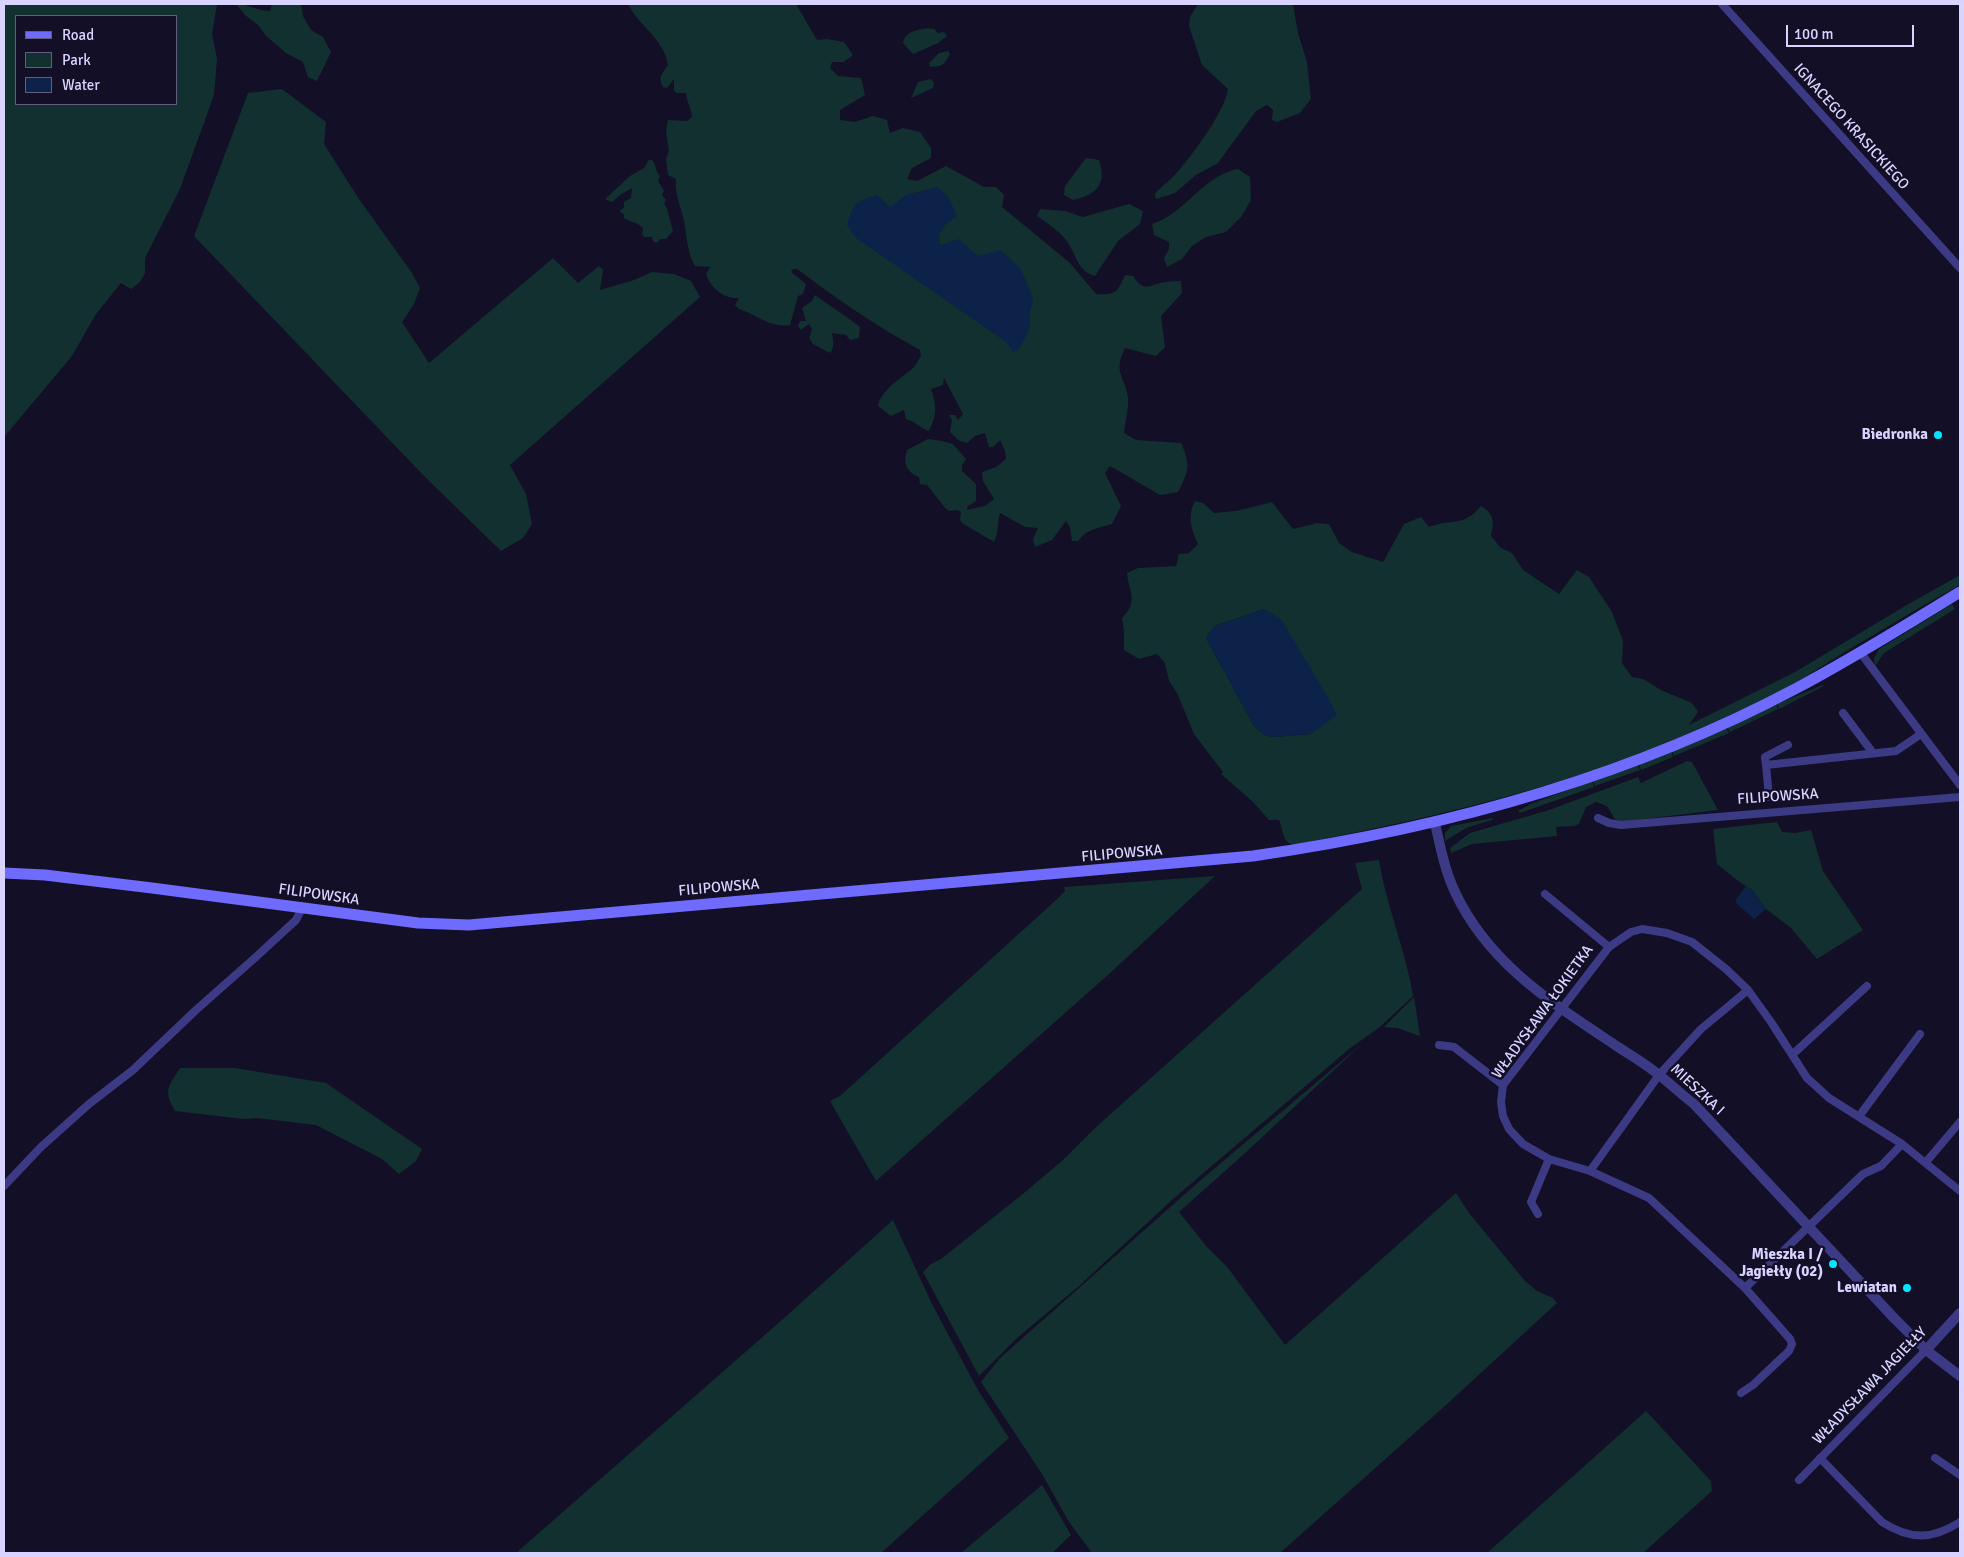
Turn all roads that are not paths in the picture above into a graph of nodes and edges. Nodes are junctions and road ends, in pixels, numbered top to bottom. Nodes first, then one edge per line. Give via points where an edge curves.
1 (1722, 4) edge
2 (1960, 268) edge
3 (1960, 592) edge
4 (1860, 652) junction
5 (1843, 713) dead end
6 (1921, 734) junction
7 (1788, 746) dead end
8 (1873, 753) junction
9 (1766, 764) junction
10 (1960, 785) edge
11 (1768, 797) dead end
12 (1960, 797) edge
13 (1598, 818) dead end
14 (1436, 823) junction
15 (4, 873) edge
16 (1545, 894) dead end
17 (302, 908) junction
18 (1609, 947) junction
19 (1866, 986) dead end
20 (1748, 990) junction
21 (1561, 1008) junction
22 (1920, 1034) dead end
23 (1439, 1045) dead end
24 (1792, 1054) junction
25 (1659, 1075) junction
26 (1503, 1085) junction
27 (1860, 1115) junction
28 (1960, 1122) edge
29 (1902, 1144) junction
30 (1549, 1159) junction
31 (1926, 1162) junction
32 (1590, 1171) junction
33 (4, 1186) edge
34 (1960, 1191) edge
35 (1538, 1214) dead end
36 (1809, 1226) junction
37 (1745, 1288) junction
38 (1960, 1313) edge
39 (1926, 1350) junction
40 (1960, 1376) edge
41 (1741, 1393) dead end
42 (1820, 1458) junction
43 (1935, 1458) dead end
44 (1960, 1475) edge
45 (1799, 1480) dead end
46 (1960, 1522) edge

1 - 2 street, IGNACEGO KRASICKIEGO
3 - 4 main road, FILIPOWSKA
4 - 6 street
4 - 14 main road, FILIPOWSKA via 1795,689 1682,741 1596,775
5 - 8 street
6 - 8 street via 1896,751
6 - 10 street
7 - 9 street via 1765,757
8 - 9 street
9 - 11 street
12 - 13 street, FILIPOWSKA via 1621,824
14 - 17 main road, FILIPOWSKA via 1321,846 1223,860 469,925 418,923
14 - 21 street, MIESZKA I via 1454,891 1474,925 1497,956
15 - 17 main road, FILIPOWSKA via 45,875
16 - 18 street
17 - 33 street via 296,920 133,1070 48,1140
18 - 20 street, WŁADYSŁAWA ŁOKIETKA via 1631,932 1642,929 1668,932 1692,942
18 - 21 street, WŁADYSŁAWA ŁOKIETKA
19 - 24 street
20 - 24 street, WŁADYSŁAWA ŁOKIETKA
20 - 25 street via 1701,1029
21 - 25 street, MIESZKA I
21 - 26 street, WŁADYSŁAWA ŁOKIETKA
22 - 27 street
23 - 26 street via 1454,1047
24 - 27 street, WŁADYSŁAWA ŁOKIETKA via 1807,1078 1830,1098
25 - 32 street
25 - 36 street, MIESZKA I via 1694,1104
26 - 30 street, WŁADYSŁAWA ŁOKIETKA via 1501,1109 1509,1128 1523,1144
27 - 29 street, WŁADYSŁAWA ŁOKIETKA
28 - 31 street
29 - 31 street, WŁADYSŁAWA ŁOKIETKA
29 - 36 street via 1881,1166 1863,1174
30 - 32 street, WŁADYSŁAWA ŁOKIETKA
30 - 35 street via 1532,1202
31 - 34 street, WŁADYSŁAWA ŁOKIETKA
32 - 37 street, WŁADYSŁAWA ŁOKIETKA via 1649,1198
36 - 37 street
36 - 39 street, MIESZKA I
37 - 41 street, WŁADYSŁAWA ŁOKIETKA via 1792,1344 1789,1351 1754,1385
38 - 39 street, WŁADYSŁAWA JAGIEŁŁY
39 - 40 street, MIESZKA I
39 - 42 street, WŁADYSŁAWA JAGIEŁŁY
42 - 45 street, WŁADYSŁAWA JAGIEŁŁY
42 - 46 street via 1882,1522 1894,1530 1927,1535
43 - 44 street

